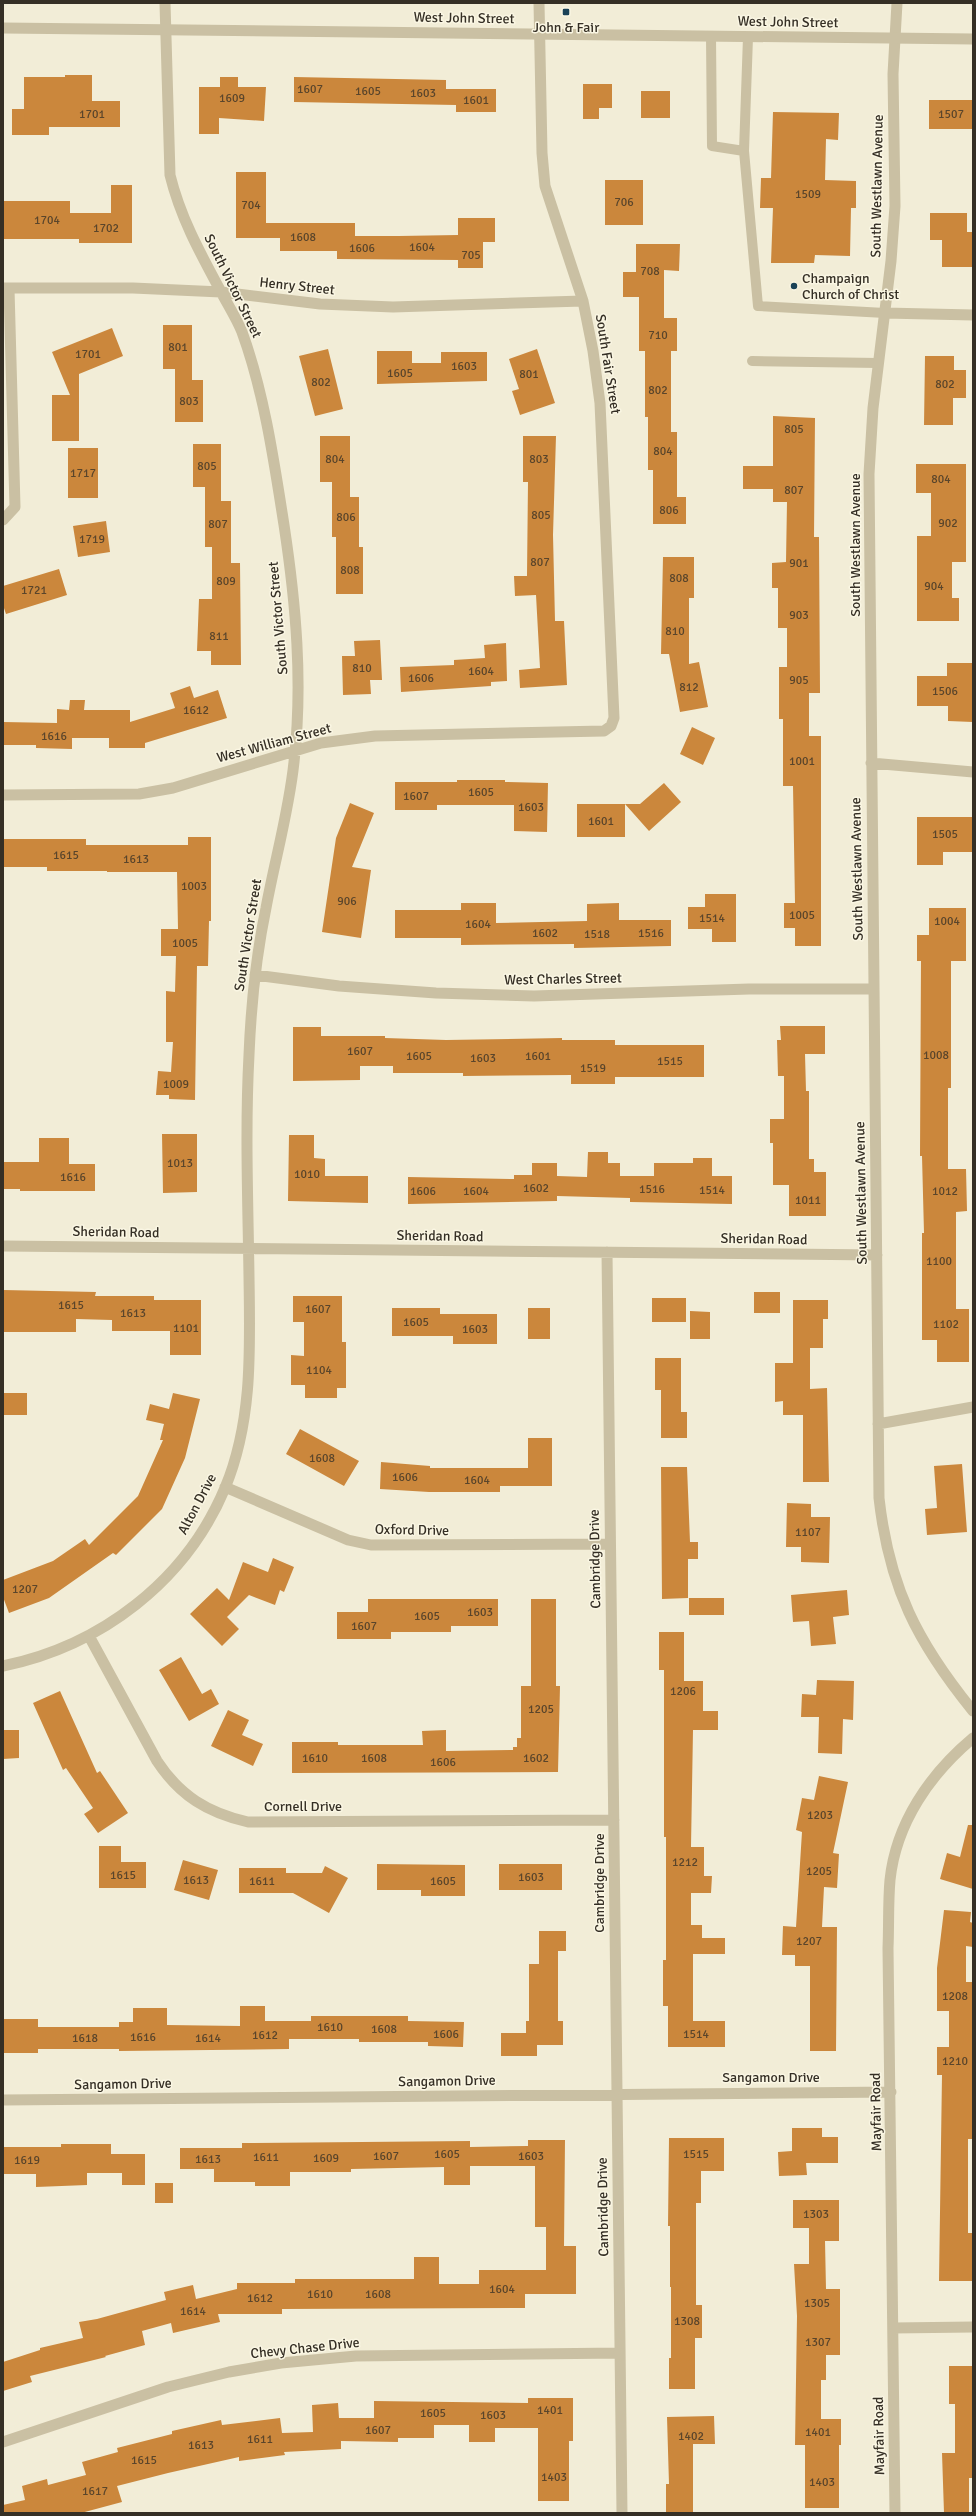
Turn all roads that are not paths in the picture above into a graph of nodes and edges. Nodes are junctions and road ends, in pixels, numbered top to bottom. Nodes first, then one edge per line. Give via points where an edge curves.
1 (165, 3) edge
2 (540, 3) edge
3 (898, 3) edge
4 (3, 28) edge
5 (166, 29) junction
6 (540, 35) junction
7 (711, 36) junction
8 (748, 37) junction
9 (895, 39) junction
10 (973, 39) edge
11 (744, 151) junction
12 (6, 288) edge
13 (221, 292) junction
14 (583, 301) junction
15 (885, 313) junction
16 (973, 314) edge
17 (752, 362) dead end
18 (878, 363) junction
19 (3, 520) edge
20 (604, 731) joint
21 (295, 750) junction
22 (871, 763) junction
23 (973, 772) edge
24 (3, 795) edge
25 (255, 975) junction
26 (873, 989) junction
27 (3, 1246) edge
28 (249, 1249) junction
29 (606, 1252) junction
30 (877, 1256) junction
31 (973, 1407) edge
32 (878, 1424) junction
33 (225, 1488) junction
34 (610, 1544) junction
35 (89, 1636) junction
36 (3, 1666) edge
37 (973, 1712) edge
38 (973, 1738) edge
39 (614, 1820) junction
40 (890, 2092) junction
41 (616, 2094) junction
42 (3, 2100) edge
43 (973, 2327) edge
44 (893, 2328) junction
45 (620, 2353) junction
46 (3, 2442) edge
47 (622, 2513) edge
48 (895, 2513) edge

1 - 5 street, South Victor Street
2 - 6 street, South Fair Street
3 - 9 street, South Westlawn Avenue
4 - 5 street, West John Street
5 - 6 street, West John Street
5 - 13 street, South Victor Street via 170,175 189,231
6 - 7 street, West John Street
6 - 14 street, South Fair Street via 545,186
7 - 8 street, West John Street
7 - 11 lane via 712,146
8 - 9 street, West John Street
8 - 11 lane
9 - 10 street, West John Street
9 - 15 street, South Westlawn Avenue via 895,206
11 - 15 lane via 758,306
12 - 13 street, Henry Street via 133,288
12 - 19 street, Henry Street via 15,507
13 - 14 street, Henry Street via 320,304 393,307
13 - 21 street, South Victor Street via 240,328 252,363 284,523 299,656
14 - 20 street, South Fair Street via 600,403 605,484 614,718 611,726
15 - 16 street
15 - 18 street, South Westlawn Avenue
17 - 18 lane
18 - 22 street, South Westlawn Avenue via 869,474
20 - 21 street, West William Street via 375,736 321,743
21 - 24 street, West William Street via 173,788 139,794
21 - 25 street, South Victor Street via 289,798 264,913
22 - 23 street
22 - 26 street, South Westlawn Avenue
25 - 26 street, West Charles Street via 339,986 436,993 534,996 749,989
25 - 28 street, South Victor Street via 248,1055
26 - 30 street, South Westlawn Avenue
27 - 28 street, Sheridan Road
28 - 29 street, Sheridan Road
28 - 33 street, Alton Drive via 250,1352 247,1405 237,1454
29 - 30 street, Sheridan Road
29 - 34 street, Cambridge Drive
30 - 32 street, South Westlawn Avenue
31 - 32 street
32 - 37 street, South Westlawn Avenue via 879,1498 884,1536 896,1582 907,1612 925,1647
33 - 34 street, Oxford Drive via 348,1540 371,1545
33 - 35 street, Alton Drive via 208,1523 163,1581 128,1612
34 - 39 street, Cambridge Drive
35 - 36 street, Alton Drive via 51,1653
35 - 39 street, Cornell Drive via 168,1779 186,1796 224,1817 248,1822
38 - 40 street, Mayfair Road via 934,1778 918,1799 905,1823 896,1851 890,1880 888,1948
39 - 41 street, Cambridge Drive
40 - 41 street, Sangamon Drive
40 - 44 street, Mayfair Road
41 - 42 street, Sangamon Drive
41 - 45 street, Cambridge Drive
43 - 44 street
44 - 48 street, Mayfair Road
45 - 46 street, Chevy Chase Drive via 356,2356 281,2363 168,2387
45 - 47 street, Cambridge Drive

